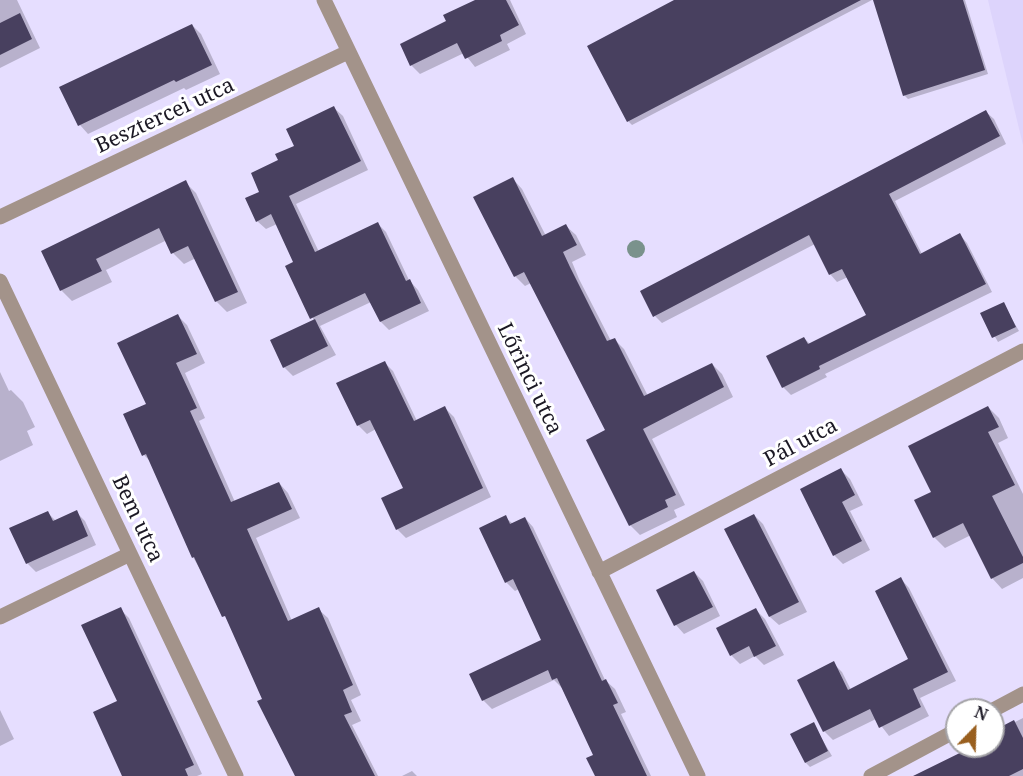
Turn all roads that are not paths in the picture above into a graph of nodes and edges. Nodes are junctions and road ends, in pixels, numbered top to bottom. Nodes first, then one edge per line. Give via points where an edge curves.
1 (324, 0) edge
2 (348, 52) junction
3 (0, 218) edge
4 (0, 281) edge
5 (1023, 351) edge
6 (130, 554) junction
7 (599, 572) junction
8 (0, 617) edge
9 (1023, 694) edge
10 (1005, 704) edge
11 (945, 736) edge
12 (236, 776) edge
13 (698, 776) edge
14 (871, 776) edge

1 - 2 street, Lőrinci utca
2 - 3 street, Besztercei utca
2 - 7 street, Lőrinci utca
4 - 6 street, Bem utca
5 - 7 street, Pál utca
6 - 8 street
6 - 12 street, Bem utca
7 - 13 street, Lőrinci utca
9 - 10 street
11 - 14 street

